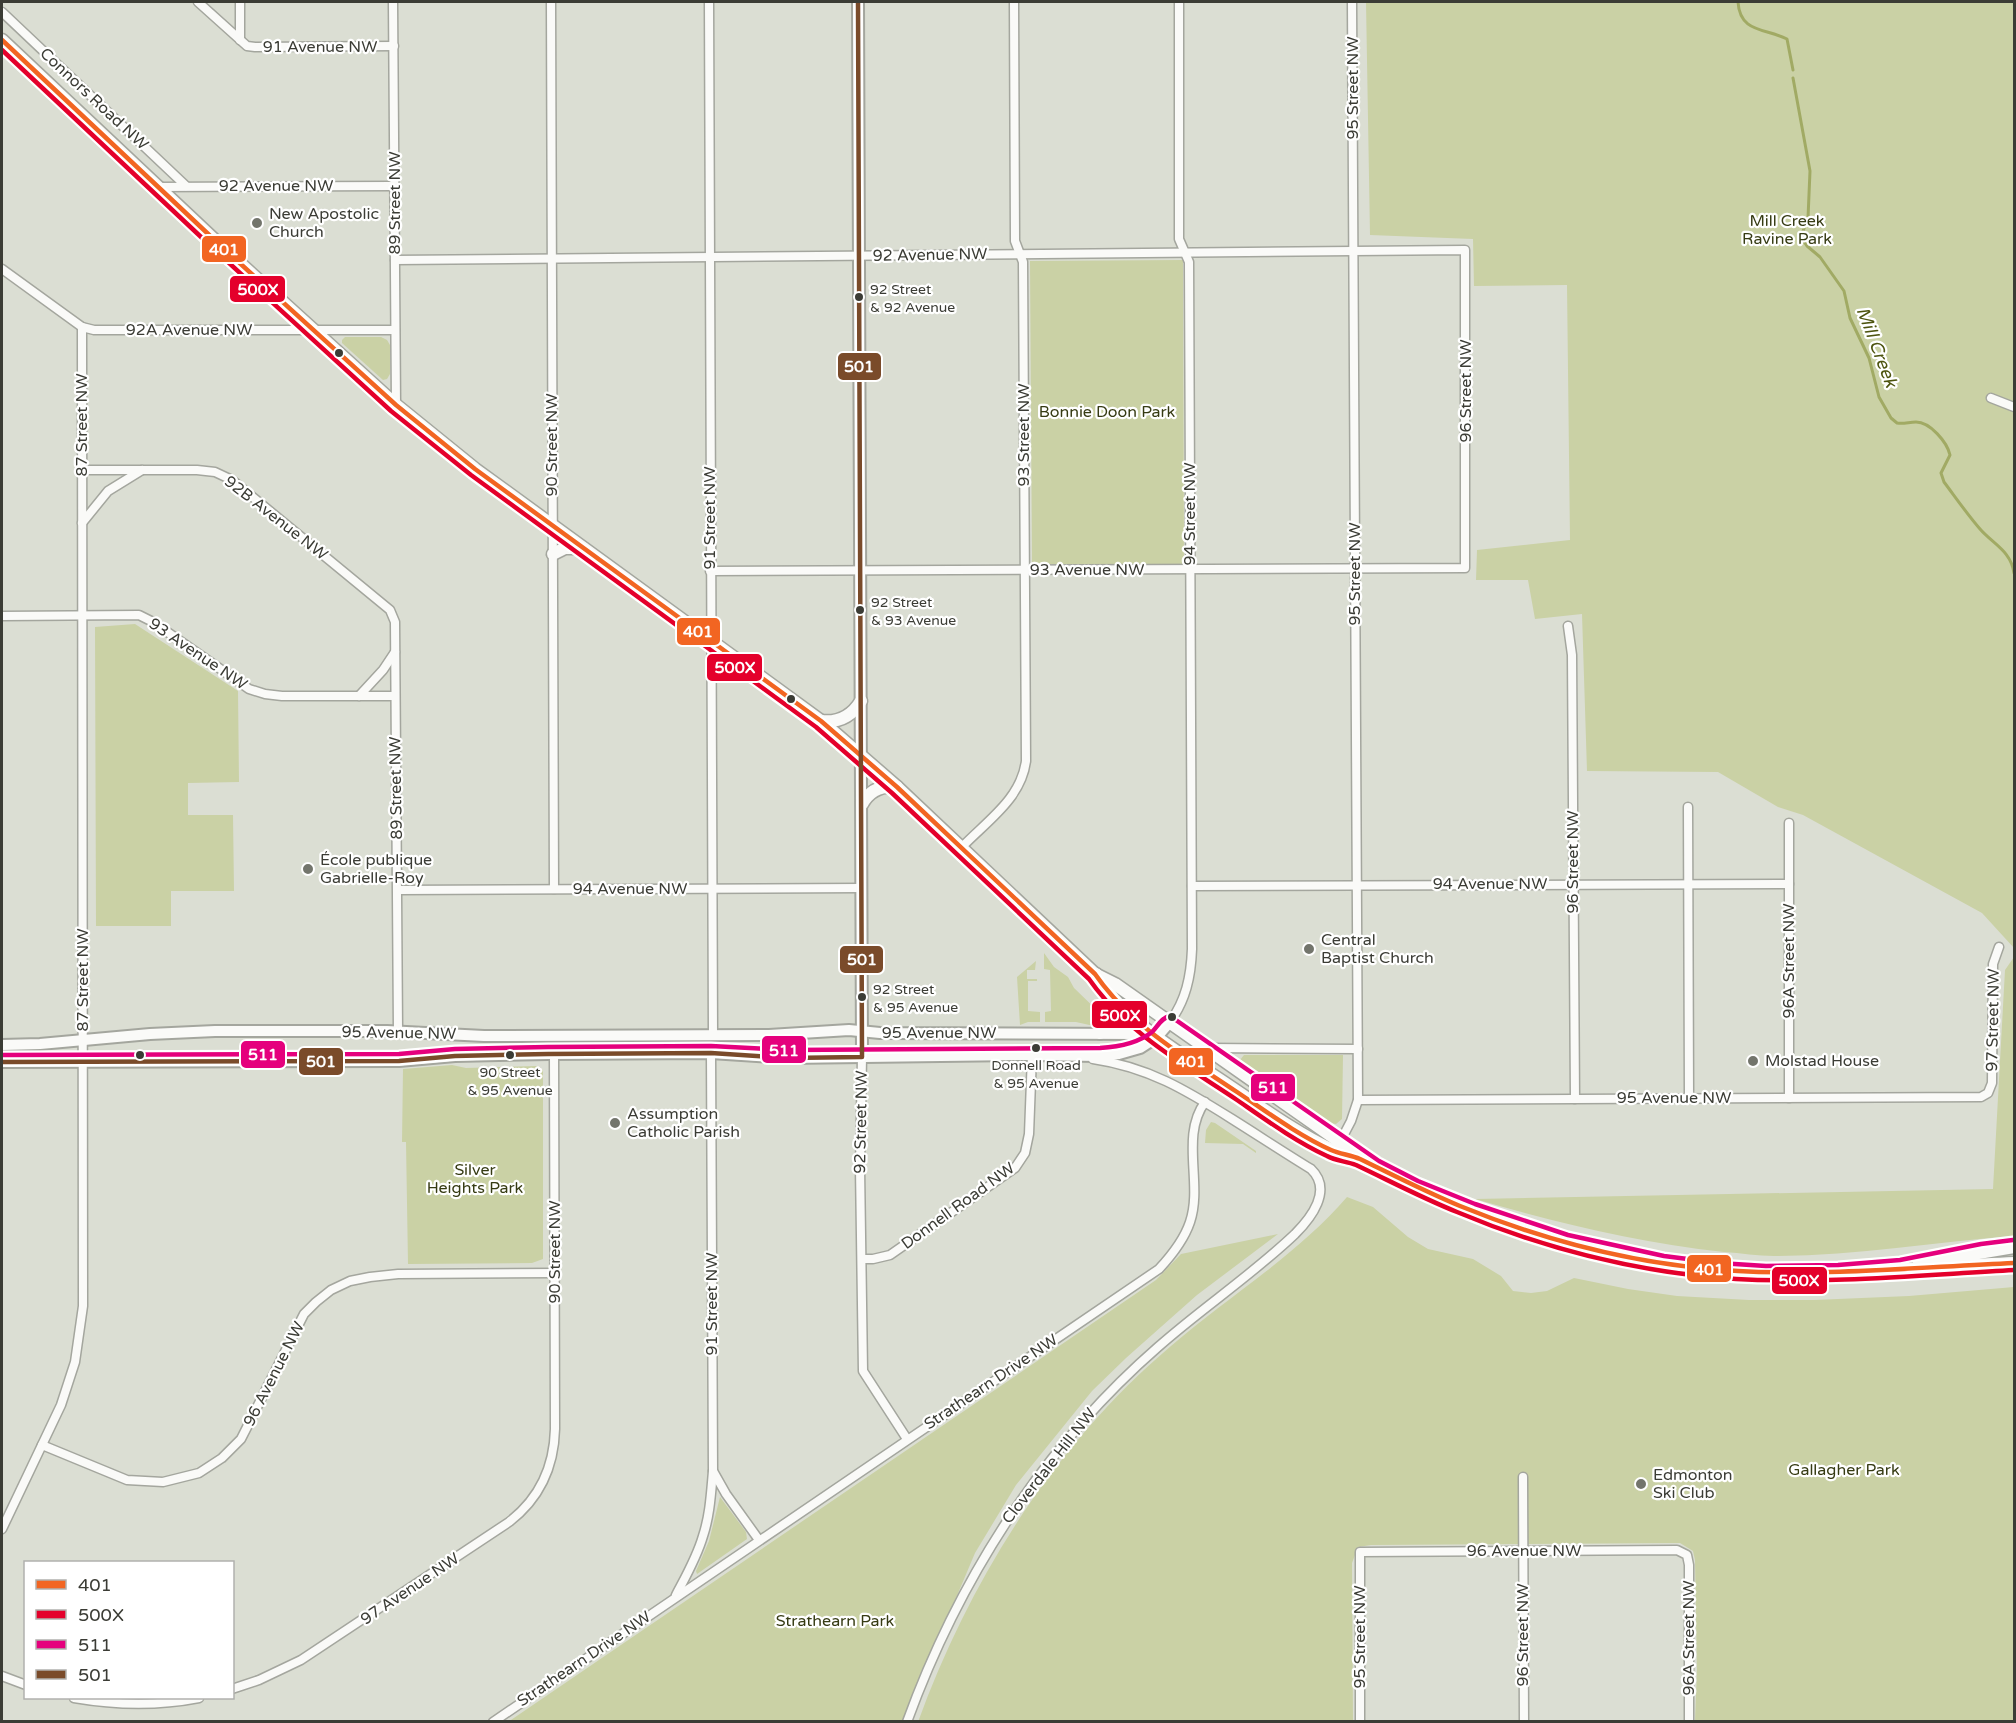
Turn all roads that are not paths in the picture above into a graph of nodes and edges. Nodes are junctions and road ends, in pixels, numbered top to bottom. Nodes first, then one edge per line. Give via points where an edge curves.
1 (198, 2) edge
2 (240, 2) edge
3 (393, 2) edge
4 (551, 2) edge
5 (709, 2) edge
6 (858, 2) edge
7 (1014, 2) edge
8 (1179, 2) edge
9 (1352, 2) edge
10 (2, 12) edge
11 (2, 40) edge
12 (243, 43) junction
13 (394, 46) junction
14 (186, 186) junction
15 (394, 186) junction
16 (158, 187) junction
17 (1466, 250) joint
18 (1354, 251) junction
19 (1185, 253) junction
20 (1020, 254) junction
21 (859, 256) junction
22 (709, 257) junction
23 (552, 258) junction
24 (395, 260) junction
25 (2, 269) edge
26 (82, 327) junction
27 (313, 330) junction
28 (395, 330) junction
29 (1991, 398) dead end
30 (396, 405) junction
31 (2014, 407) edge
32 (142, 469) junction
33 (82, 470) junction
34 (82, 523) junction
35 (552, 526) junction
36 (584, 548) junction
37 (553, 554) junction
38 (1465, 568) joint
39 (1190, 569) junction
40 (1355, 569) junction
41 (710, 571) junction
42 (860, 571) junction
43 (1024, 571) junction
44 (383, 603) joint
45 (2, 616) edge
46 (82, 616) junction
47 (1568, 626) dead end
48 (711, 641) junction
49 (395, 652) junction
50 (360, 696) junction
51 (395, 696) junction
52 (861, 701) junction
53 (822, 721) junction
54 (862, 755) junction
55 (897, 787) junction
56 (862, 804) junction
57 (1688, 807) dead end
58 (1789, 823) dead end
59 (962, 847) junction
60 (1573, 884) junction
61 (1688, 884) junction
62 (1789, 884) junction
63 (1357, 885) junction
64 (1192, 886) junction
65 (712, 888) junction
66 (862, 888) junction
67 (554, 889) junction
68 (398, 890) junction
69 (1999, 947) dead end
70 (1095, 974) junction
71 (1106, 993) junction
72 (1169, 1023) junction
73 (398, 1031) junction
74 (862, 1031) junction
75 (1100, 1034) junction
76 (713, 1035) junction
77 (1157, 1037) junction
78 (83, 1039) junction
79 (2, 1045) edge
80 (1206, 1048) junction
81 (1358, 1049) junction
82 (711, 1053) junction
83 (554, 1054) junction
84 (1032, 1055) junction
85 (1069, 1056) junction
86 (862, 1057) junction
87 (83, 1061) junction
88 (2, 1062) edge
89 (1988, 1094) joint
90 (1689, 1098) junction
91 (1789, 1098) junction
92 (1575, 1099) junction
93 (1358, 1100) junction
94 (1205, 1102) junction
95 (1340, 1142) junction
96 (1355, 1156) junction
97 (1319, 1180) joint
98 (2014, 1247) edge
99 (862, 1259) junction
100 (2014, 1263) edge
101 (1888, 1269) junction
102 (555, 1274) junction
103 (907, 1439) junction
104 (42, 1445) junction
105 (554, 1451) joint
106 (713, 1471) junction
107 (1522, 1477) dead end
108 (2, 1529) edge
109 (759, 1540) junction
110 (1523, 1551) junction
111 (1360, 1552) joint
112 (1687, 1555) joint
113 (675, 1597) junction
114 (2, 1676) edge
115 (24, 1684) edge
116 (234, 1688) edge
117 (84, 1699) edge
118 (194, 1699) edge
119 (493, 1722) edge
120 (908, 1722) edge
121 (1360, 1722) edge
122 (1524, 1722) edge
123 (1689, 1722) edge

1 - 12 street
2 - 12 street
3 - 13 street, 89 Street NW
4 - 23 street, 90 Street NW
5 - 22 street, 91 Street NW
6 - 21 street, 92 Street NW
7 - 20 street, 93 Street NW via 1015,241
8 - 19 street, 94 Street NW via 1179,239
9 - 18 street, 95 Street NW
10 - 14 street, Connors Road NW
11 - 16 main road, Connors Road NW
12 - 13 street, 91 Avenue NW via 255,48
13 - 15 street, 89 Street NW
14 - 15 street, 92 Avenue NW
14 - 16 street, 92 Avenue NW
15 - 24 street, 89 Street NW
16 - 27 main road, Connors Road NW
17 - 18 street, 92 Avenue NW
17 - 38 street, 96 Street NW
18 - 19 street, 92 Avenue NW
18 - 40 street, 95 Street NW
19 - 20 street, 92 Avenue NW
19 - 39 street, 94 Street NW via 1189,262
20 - 21 street, 92 Avenue NW
20 - 43 street, 93 Street NW
21 - 22 street, 92 Avenue NW
21 - 42 street, 92 Street NW
22 - 23 street, 92 Avenue NW
22 - 41 street, 91 Street NW
23 - 24 street, 92 Avenue NW
23 - 35 street, 90 Street NW
24 - 28 street, 89 Street NW
25 - 26 street
26 - 27 street, 92A Avenue NW
26 - 33 street, 87 Street NW
27 - 28 street, 92A Avenue NW
27 - 30 main road, Connors Road NW
28 - 30 street, 89 Street NW
29 - 31 street
30 - 35 main road, Connors Road NW
32 - 33 street, 92B Avenue NW
32 - 34 street, 87 Street NW via 108,491
32 - 44 street, 92B Avenue NW via 215,472 232,480
33 - 34 street, 87 Street NW
34 - 46 street, 87 Street NW
35 - 36 main road, Connors Road NW
35 - 37 street, 90 Street NW
36 - 37 main road via 573,546
36 - 48 main road, Connors Road NW
37 - 67 street, 90 Street NW
38 - 40 street, 93 Avenue NW
39 - 40 street, 93 Avenue NW
39 - 43 street, 93 Avenue NW
39 - 64 street, 94 Street NW
40 - 63 street, 95 Street NW
41 - 42 street, 93 Avenue NW
41 - 48 street, 91 Street NW
42 - 43 street, 93 Avenue NW
42 - 52 street, 92 Street NW
43 - 59 street, 93 Street NW via 1025,769 1010,800
44 - 49 street, 89 Street NW via 395,622
45 - 46 street, 93 Avenue NW
46 - 50 street, 93 Avenue NW via 139,615 249,689 265,694
46 - 78 street, 87 Street NW
47 - 60 street, 96 Street NW via 1572,655
48 - 53 main road, Connors Road NW
48 - 65 street, 91 Street NW
49 - 50 street
49 - 51 street, 89 Street NW
50 - 51 street, 93 Avenue NW
51 - 68 street, 89 Street NW
52 - 53 main road via 847,716
52 - 54 street, 92 Street NW
53 - 54 main road, Connors Road NW
54 - 55 main road, Connors Road NW
54 - 56 street, 92 Street NW
55 - 56 main road via 874,790
55 - 59 main road, Connors Road NW
56 - 66 street, 92 Street NW
57 - 61 street
58 - 62 street, 96A Street NW
59 - 70 main road, Connors Road NW
60 - 61 street, 94 Avenue NW
60 - 63 street, 94 Avenue NW
60 - 92 street, 96 Street NW
61 - 62 street, 94 Avenue NW
61 - 90 street
62 - 91 street, 96A Street NW
63 - 64 street, 94 Avenue NW
63 - 81 street, 95 Street NW
64 - 72 street, 94 Street NW via 1191,969 1181,1004
65 - 66 street, 94 Avenue NW
65 - 67 street, 94 Avenue NW
65 - 76 street, 91 Street NW
66 - 74 street, 92 Street NW
67 - 68 street, 94 Avenue NW
68 - 73 street, 89 Street NW
69 - 89 street, 97 Street NW via 1993,964 1992,1083
70 - 71 main road, Connors Road NW
70 - 72 main road, Connors Road NW via 1116,984
71 - 75 street via 1114,1022
71 - 77 main road, Connors Road NW
72 - 77 street, 95 Avenue NW
72 - 80 main road, Connors Road NW
73 - 76 street, 95 Avenue NW via 484,1036
73 - 78 street, 95 Avenue NW via 215,1031
74 - 75 street, 95 Avenue NW
74 - 76 street, 95 Avenue NW
74 - 86 street, 92 Street NW
75 - 77 street, 95 Avenue NW
77 - 85 street, 95 Avenue NW via 1140,1048 1119,1054
77 - 96 main road, Connors Road NW via 1296,1130 1333,1151
78 - 79 street, 95 Avenue NW
78 - 87 street, 87 Street NW
80 - 81 street
80 - 95 main road, Connors Road NW
81 - 93 street, 95 Street NW
82 - 83 street, 95 Avenue NW
82 - 86 street, 95 Avenue NW
82 - 106 street, 91 Street NW
83 - 87 street, 95 Avenue NW via 393,1061
83 - 102 street, 90 Street NW
84 - 85 street, 95 Avenue NW
84 - 86 street, 95 Avenue NW
84 - 99 street, Donnell Road NW via 1029,1134 1025,1153 1015,1168 890,1255
85 - 94 street, 95 Avenue NW via 1146,1071
86 - 99 street, 92 Street NW
87 - 88 street, 95 Avenue NW
87 - 104 street, 87 Street NW via 82,1325 69,1384
89 - 91 street, 95 Avenue NW
90 - 91 street, 95 Avenue NW
90 - 92 street, 95 Avenue NW
92 - 93 street, 95 Avenue NW
93 - 95 street, 95 Street NW
94 - 97 street, 95 Avenue NW via 1311,1169
94 - 103 street, Strathearn Drive NW via 1197,1113 1193,1141 1191,1221 1159,1269
95 - 96 main road, Connors Road NW
96 - 101 main road, Connors Road NW via 1466,1208 1545,1236 1616,1253 1696,1268 1730,1270 1819,1273
97 - 120 street, Cloverdale Hill NW via 1317,1205 1295,1234 1157,1347 1060,1446 1004,1524 978,1569 944,1636
98 - 101 main road, Connors Road NW
99 - 103 street, 92 Street NW via 863,1371
100 - 101 main road, Connors Road NW
102 - 104 street, 96 Avenue NW via 398,1274 360,1279 331,1290 304,1314 241,1439 216,1462 186,1477 157,1483 127,1480
102 - 105 street, 90 Street NW
103 - 109 street, Strathearn Drive NW
104 - 108 street, 87 Street NW
105 - 116 street, 97 Avenue NW via 538,1491 509,1522 301,1660
106 - 109 street, 91 Street NW
106 - 113 street, Strathearn Drive NW via 703,1536
107 - 110 street, 96 Street NW
109 - 113 street, Strathearn Drive NW
110 - 111 street, 96 Avenue NW
110 - 112 street, 96 Avenue NW via 1677,1550
110 - 122 street, 96 Street NW
111 - 121 street, 95 Street NW
112 - 123 street, 96A Street NW
113 - 119 street, Strathearn Drive NW
114 - 115 street
117 - 118 street via 133,1704

